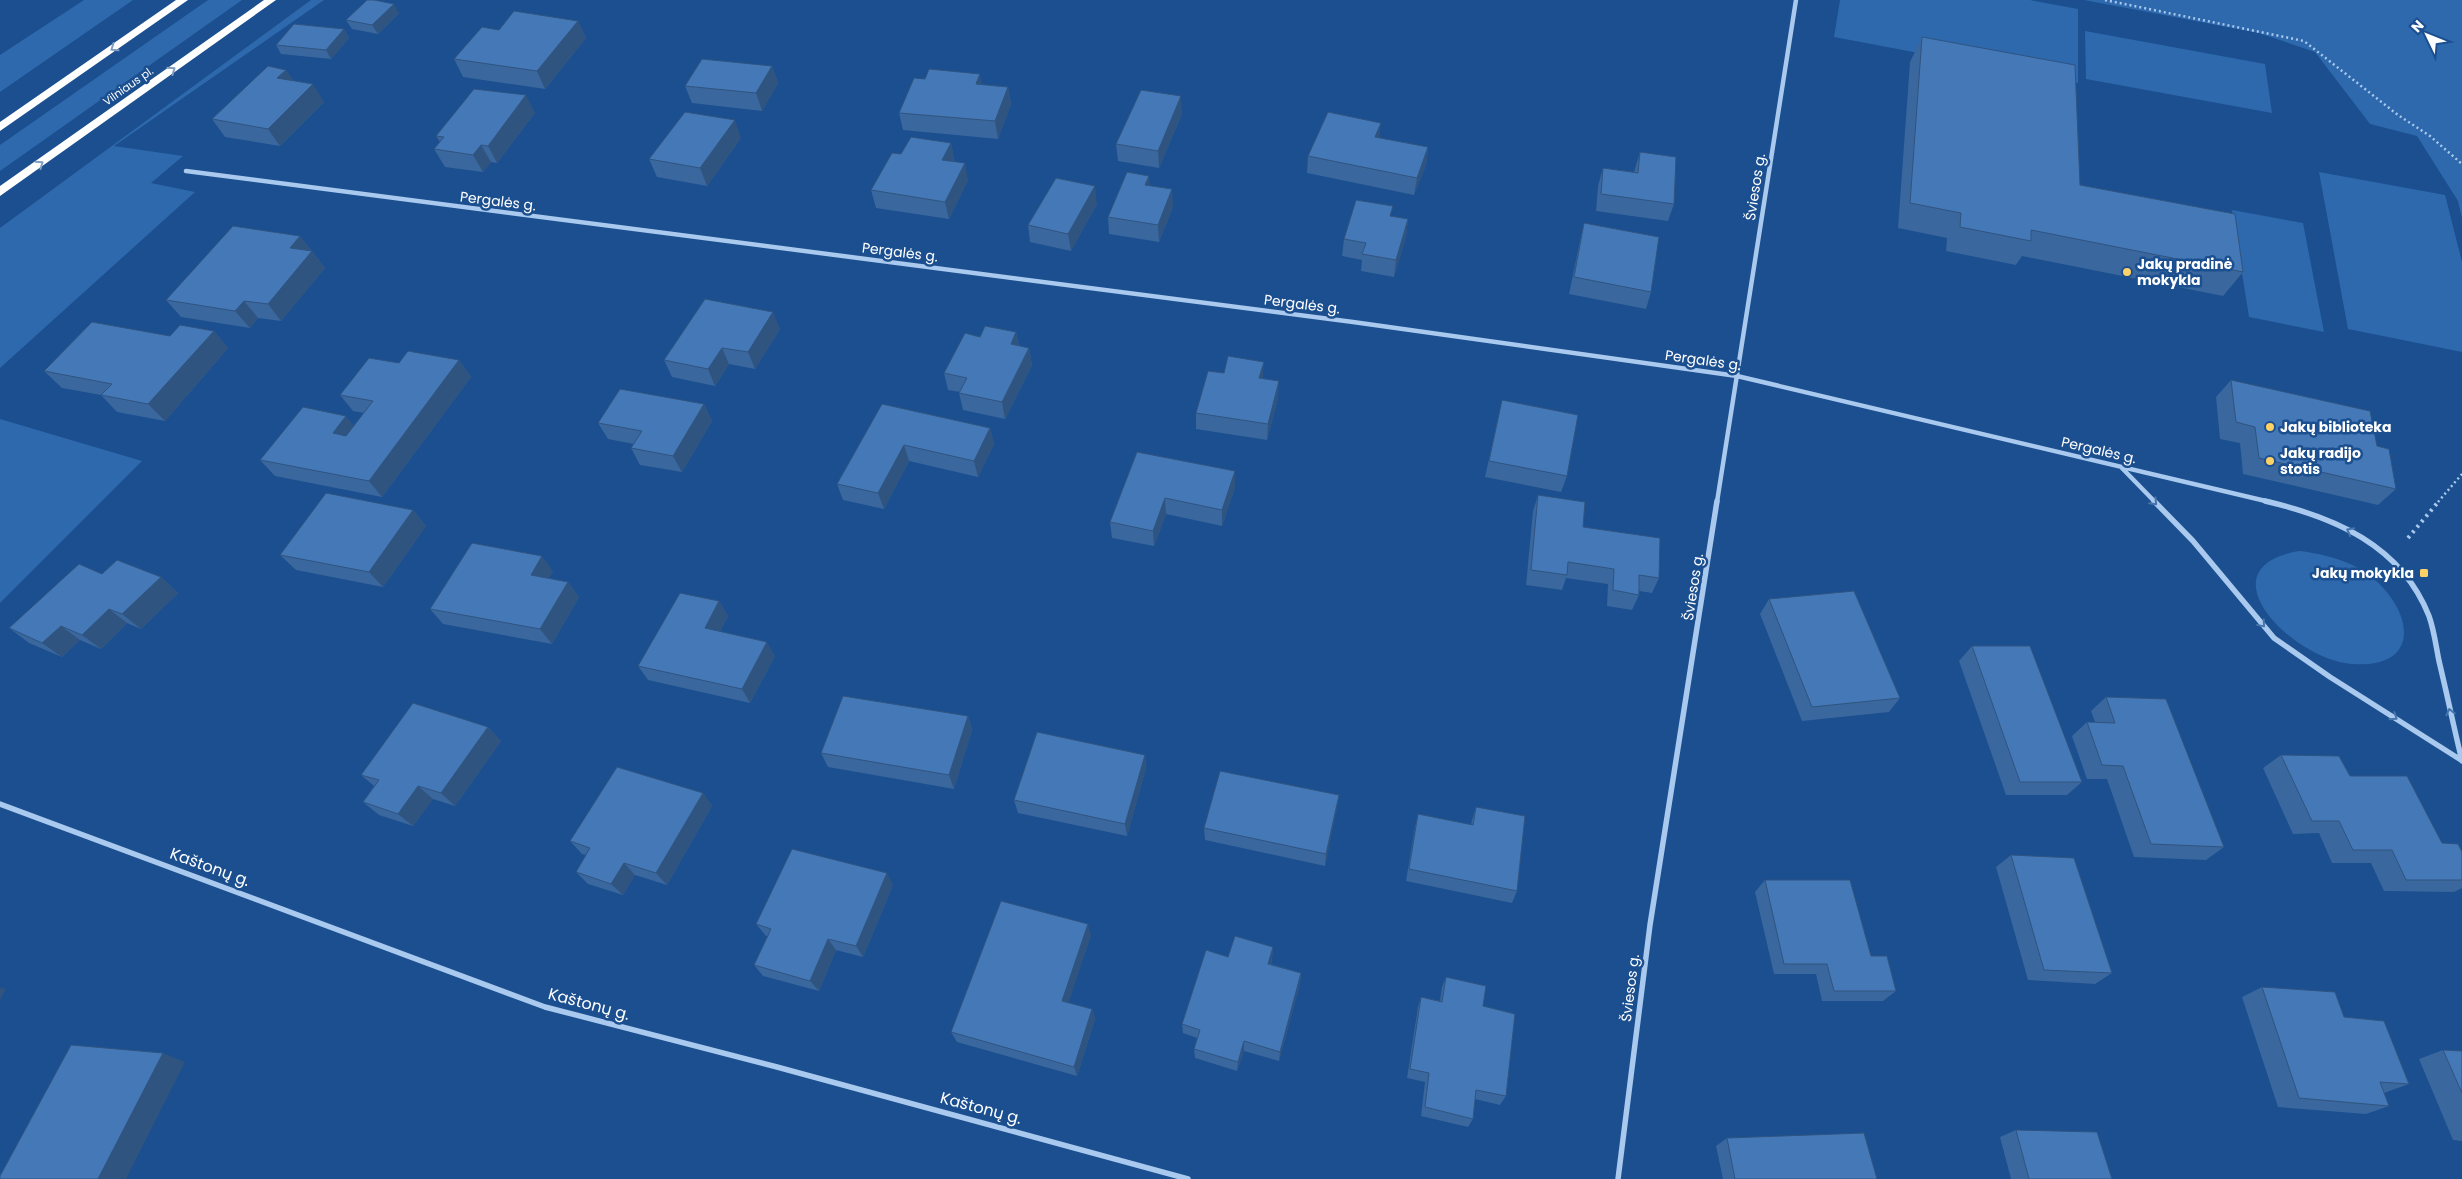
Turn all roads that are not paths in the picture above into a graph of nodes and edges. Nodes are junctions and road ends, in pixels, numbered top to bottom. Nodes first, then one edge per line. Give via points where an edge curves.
1 (183, 0) edge
2 (271, 0) edge
3 (1796, 0) edge
4 (0, 127) edge
5 (186, 172) dead end
6 (0, 192) edge
7 (1737, 376) junction
8 (2120, 467) junction
9 (2462, 760) edge
10 (0, 804) edge
11 (1188, 1179) edge
12 (1618, 1179) edge

1 -> 4 highway
6 -> 2 highway, Vilniaus pl.
3 - 7 street, Šviesos g.
5 - 7 street, Pergalės g. via 1334,320
7 - 8 street, Pergalės g.
7 - 12 street, Šviesos g. via 1650,926
8 -> 9 street via 2193,541 2274,638
9 -> 8 street, Pergalės g. via 2429,617 2413,586 2392,558 2352,532 2307,511
10 - 11 street, Kaštonų g. via 545,1007

